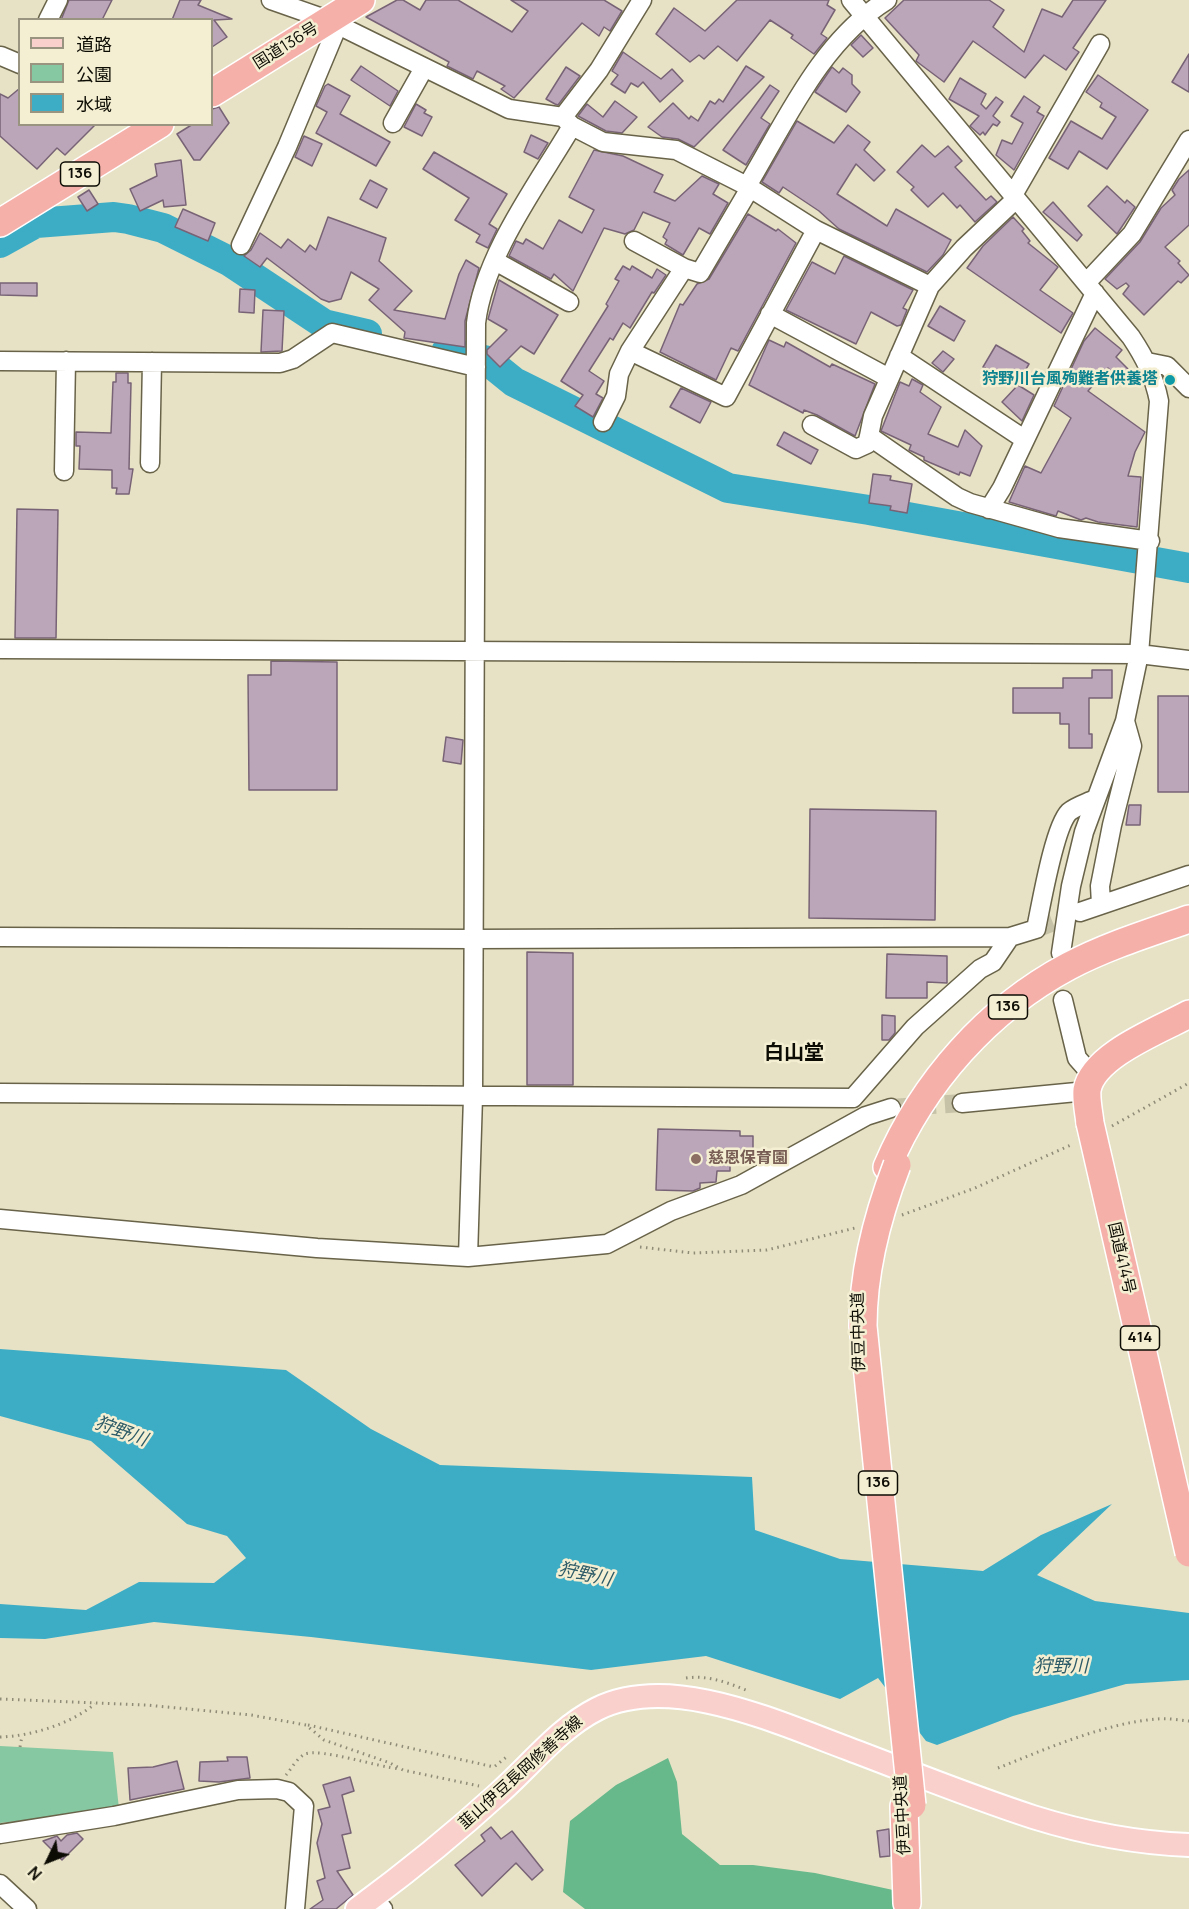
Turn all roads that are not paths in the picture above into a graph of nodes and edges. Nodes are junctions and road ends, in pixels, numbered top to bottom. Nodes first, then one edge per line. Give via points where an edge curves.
1 (58, 0) edge
2 (271, 0) edge
3 (361, 0) edge
4 (642, 0) edge
5 (851, 0) edge
6 (887, 0) edge
7 (863, 15) junction
8 (49, 18) edge
9 (333, 23) junction
10 (1100, 44) dead end
11 (1, 56) edge
12 (18, 63) edge
13 (424, 68) junction
14 (213, 92) edge
15 (567, 122) junction
16 (393, 123) dead end
17 (157, 126) edge
18 (1189, 140) edge
19 (748, 187) junction
20 (1015, 197) junction
21 (0, 224) edge
22 (816, 230) junction
23 (634, 241) dead end
24 (241, 245) dead end
25 (495, 261) junction
26 (684, 268) junction
27 (930, 286) junction
28 (1090, 288) junction
29 (569, 302) dead end
30 (770, 314) junction
31 (630, 351) junction
32 (899, 356) junction
33 (0, 360) edge
34 (66, 361) junction
35 (152, 362) junction
36 (1147, 362) junction
37 (476, 367) junction
38 (889, 378) junction
39 (1189, 388) edge
40 (603, 422) dead end
41 (812, 425) dead end
42 (868, 436) junction
43 (1024, 439) junction
44 (150, 463) dead end
45 (64, 471) dead end
46 (989, 509) junction
47 (1150, 541) junction
48 (0, 649) edge
49 (474, 652) junction
50 (1139, 654) junction
51 (1189, 660) edge
52 (1125, 721) junction
53 (1095, 799) junction
54 (1189, 875) edge
55 (1101, 904) junction
56 (1080, 912) tunnel mouth
57 (1189, 919) edge
58 (1189, 928) edge
59 (0, 937) edge
60 (1010, 937) junction
61 (472, 939) junction
62 (1062, 953) dead end
63 (1063, 1000) dead end
64 (1189, 1014) edge
65 (1090, 1083) junction
66 (0, 1093) edge
67 (473, 1097) junction
68 (962, 1103) tunnel mouth
69 (891, 1108) tunnel mouth
70 (892, 1166) junction
71 (0, 1219) edge
72 (468, 1257) junction
73 (1189, 1553) edge
74 (0, 1834) edge
75 (1189, 1845) edge
76 (0, 1884) edge
77 (911, 1902) dead end
78 (371, 1905) edge
79 (27, 1909) edge
80 (295, 1909) edge

1 - 8 street
2 - 9 street
3 - 9 highway, 国道136号
4 - 15 street
5 - 7 street
6 - 7 street
7 - 19 street via 835,45
7 - 20 street
9 - 13 street
9 - 14 highway, 国道136号
9 - 24 street via 286,147
10 - 20 street
11 - 12 street
13 - 15 street via 509,109
13 - 16 street
15 - 19 street via 603,142 676,150
15 - 25 street
17 - 21 highway, 136
18 - 28 street via 1132,234
19 - 22 street
19 - 26 street via 700,273
20 - 27 street
20 - 28 street
22 - 27 street
22 - 30 street
23 - 26 street
25 - 29 street
25 - 37 street via 478,310
26 - 31 street
27 - 32 street
28 - 36 street
28 - 43 street
30 - 31 street via 726,397
30 - 38 street
31 - 40 street via 614,402
32 - 38 street
32 - 43 street
33 - 34 street
34 - 35 street
34 - 45 street
35 - 37 street via 287,362 332,333
35 - 44 street
36 - 39 street via 1167,366
36 - 47 street via 1159,401
37 - 49 street
38 - 42 street
41 - 42 street via 856,449 867,444
42 - 46 street via 957,497
43 - 46 street
46 - 47 street via 1059,528
47 - 50 street
48 - 49 street
49 - 50 street
49 - 61 street
50 - 51 street
50 - 52 street
52 - 53 street
52 - 55 street via 1132,746 1110,835 1100,886
53 - 60 street via 1070,812 1063,822 1036,929
53 - 62 street via 1071,886
54 - 55 street
55 - 56 street
57 - 70 highway, 伊豆中央道 / 136 via 1069,966 996,1017 925,1096
58 - 70 highway, 伊豆中央道 / 136 via 1073,975 1002,1023 964,1060 938,1093
59 - 61 street
60 - 61 street
60 - 67 street via 993,962 915,1027 854,1098
61 - 67 street
63 - 65 street via 1077,1058
64 - 65 highway via 1112,1056
65 - 68 street
65 - 73 highway, 国道414号 / 414, bridge via 1090,1123
66 - 67 street
67 - 72 street
69 - 72 street via 859,1119 741,1185 671,1211 607,1244
70 - 77 highway, 伊豆中央道 / 136 via 865,1242 857,1325 861,1396 908,1805
71 - 72 street via 317,1248
74 - 80 street via 114,1816 238,1790 289,1792 304,1806
75 - 78 main road, 韮山伊豆長岡修善寺線 via 1138,1841 1060,1824 757,1715 696,1701 636,1696 614,1701 580,1719
76 - 79 street

